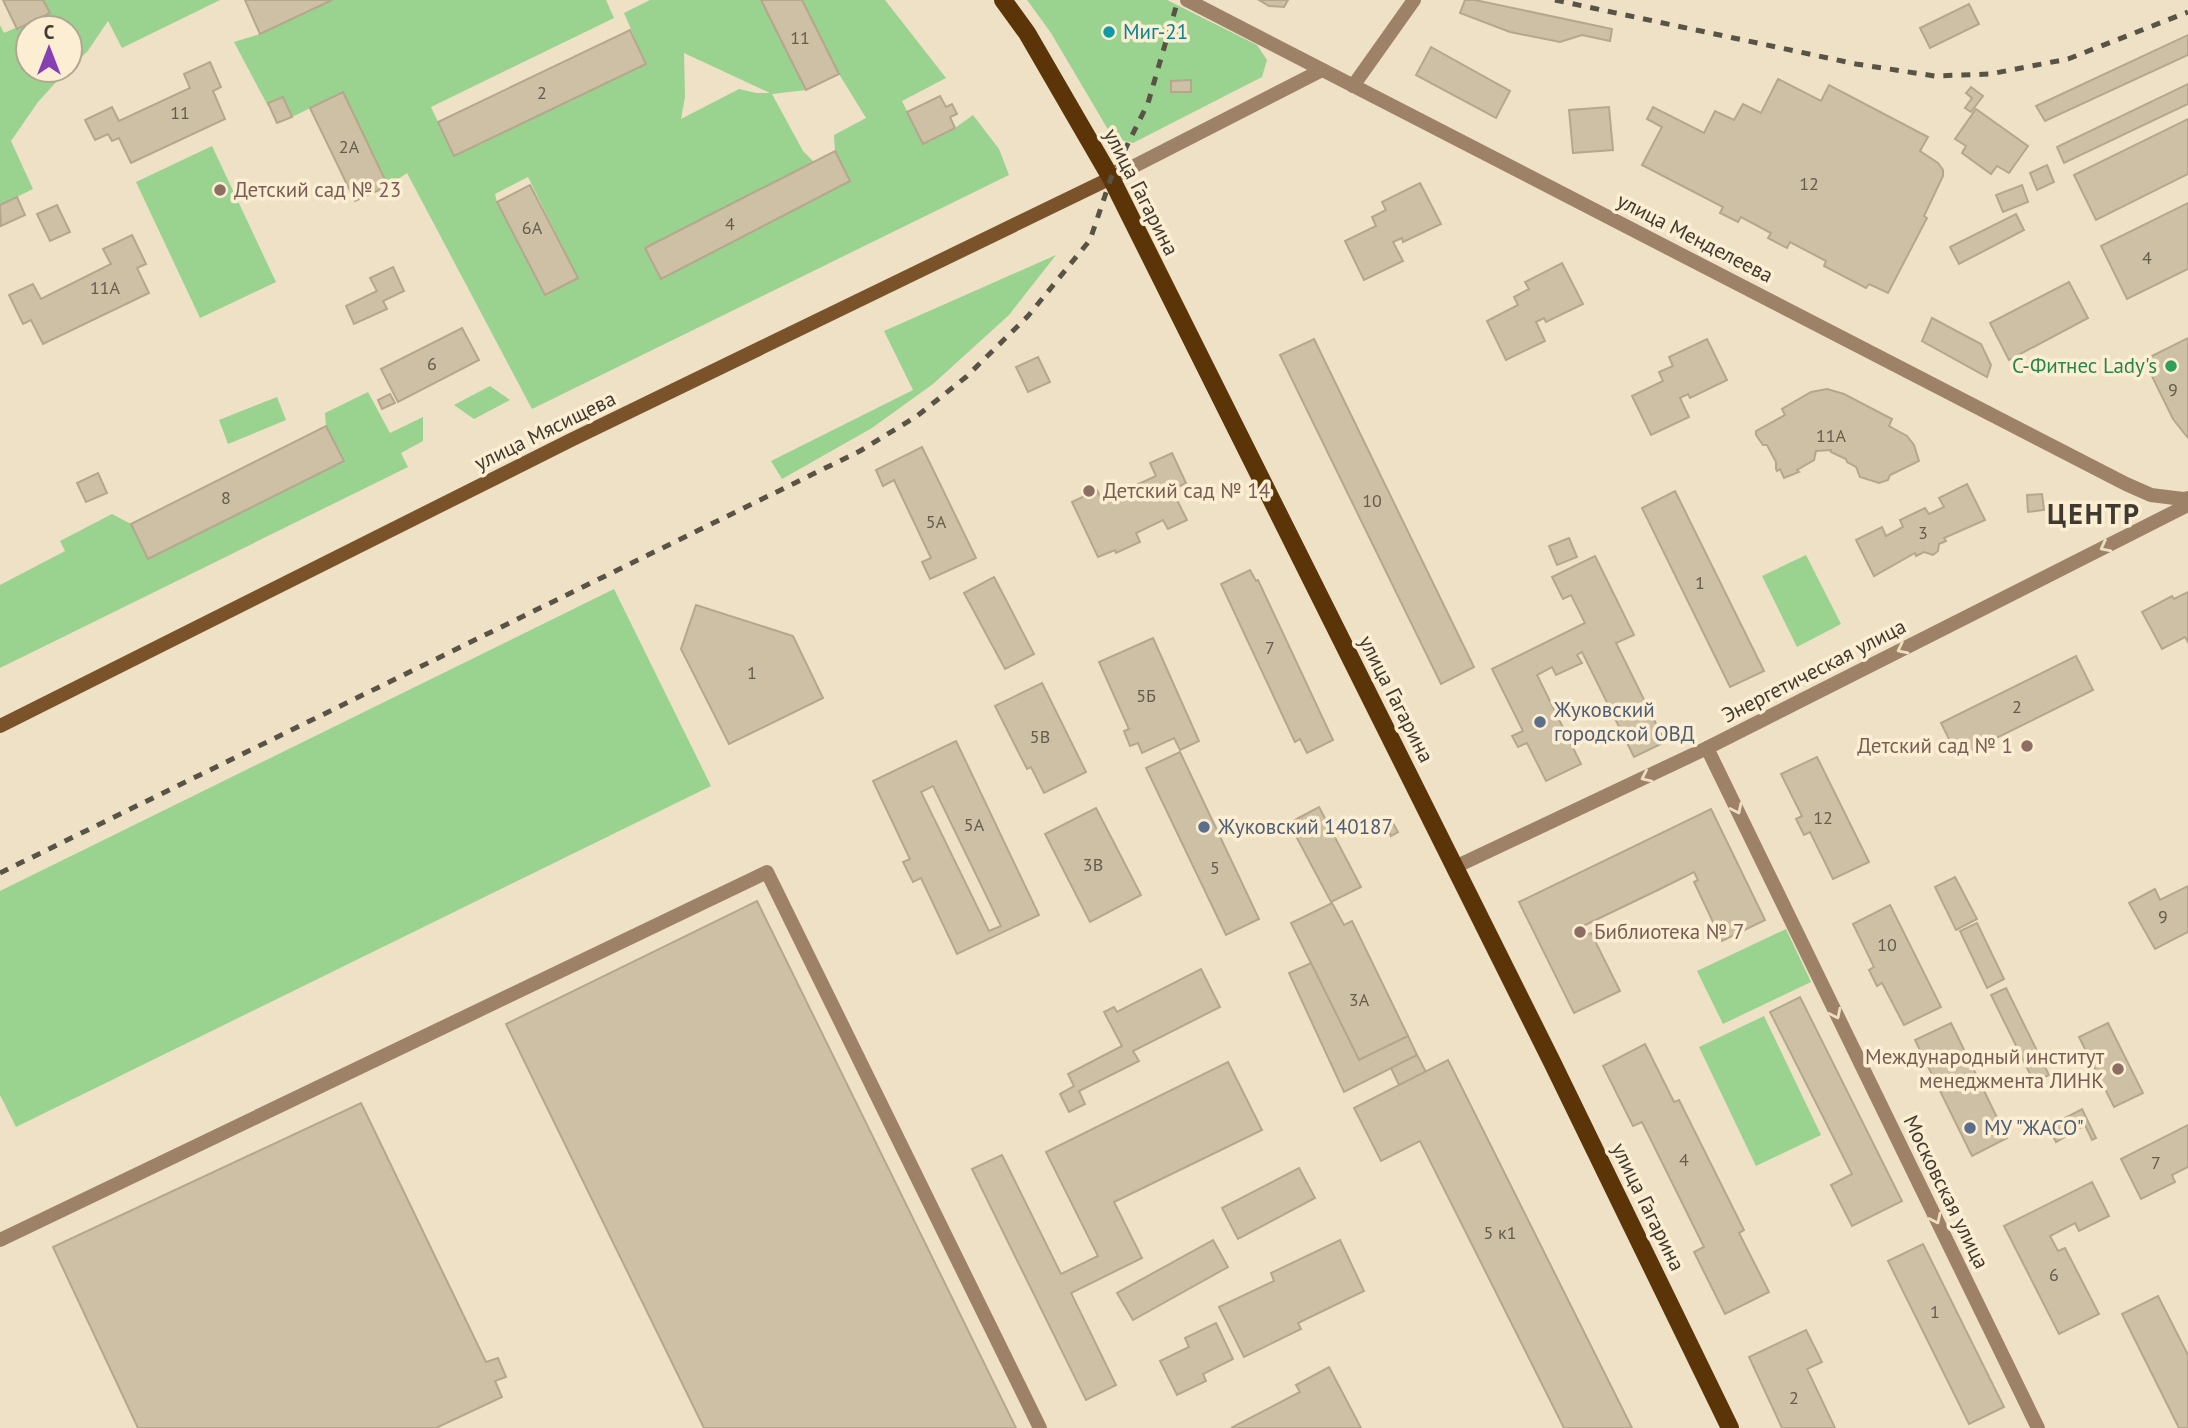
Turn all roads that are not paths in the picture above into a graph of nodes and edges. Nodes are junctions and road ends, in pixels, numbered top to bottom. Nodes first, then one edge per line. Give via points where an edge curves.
1 (1003, 0) edge
2 (1187, 0) edge
3 (1414, 0) edge
4 (1322, 70) junction
5 (1353, 86) junction
6 (1111, 178) junction
7 (2188, 498) edge
8 (2188, 505) edge
9 (0, 726) edge
10 (1707, 748) junction
11 (1455, 867) junction
12 (0, 1240) edge
13 (1040, 1428) edge
14 (1730, 1428) edge
15 (2038, 1428) edge

1 - 6 main road, улица Гагарина
2 - 4 street, улица Менделеева
3 - 5 street
4 - 5 street, улица Менделеева
4 - 6 street
5 - 7 street, улица Менделеева via 2126,484 2151,495
6 - 9 main road, улица Мясищева via 571,440
6 - 11 main road, улица Гагарина
8 -> 10 street, Энергетическая улица
10 -> 11 street, Энергетическая улица
10 -> 15 street, Московская улица
11 - 14 main road, улица Гагарина
12 - 13 street via 767,872

